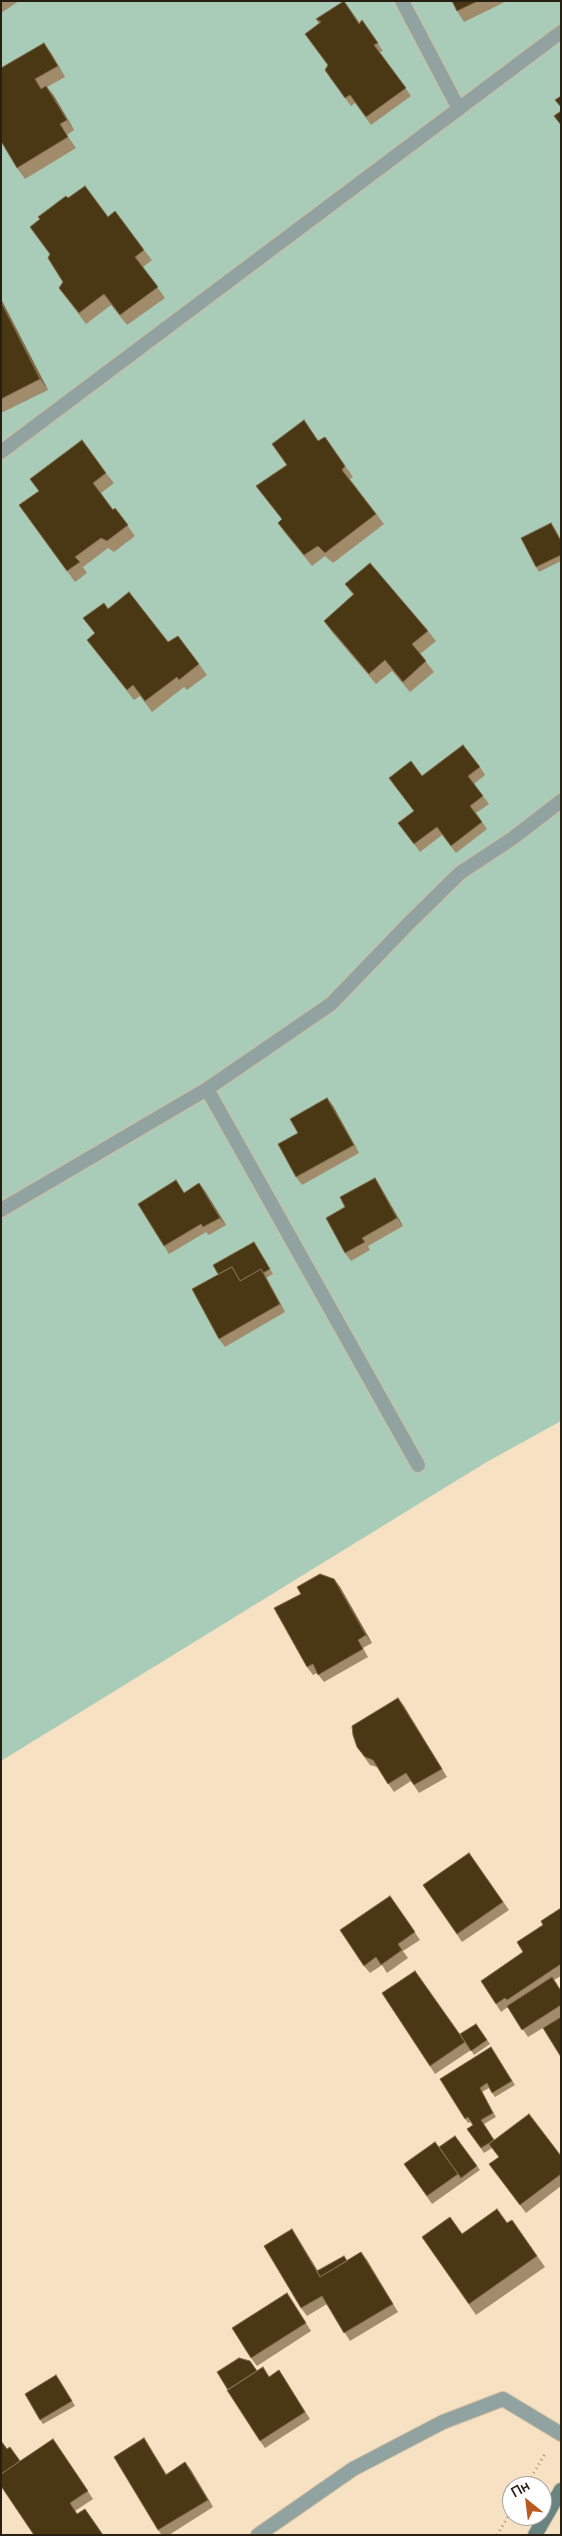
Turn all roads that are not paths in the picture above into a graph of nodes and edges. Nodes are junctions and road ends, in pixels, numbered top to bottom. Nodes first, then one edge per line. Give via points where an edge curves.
1 (402, 1) edge
2 (561, 32) edge
3 (459, 109) junction
4 (1, 452) edge
5 (561, 801) edge
6 (207, 1089) junction
7 (1, 1210) edge
8 (418, 1465) dead end
9 (560, 2433) edge
10 (561, 2490) edge
11 (258, 2535) edge
12 (535, 2535) edge

1 - 3 lane
2 - 3 lane
3 - 4 lane
5 - 6 lane via 460,873 331,1004
6 - 7 lane
6 - 8 lane
9 - 11 lane via 503,2399 443,2422 353,2469
10 - 12 main road

